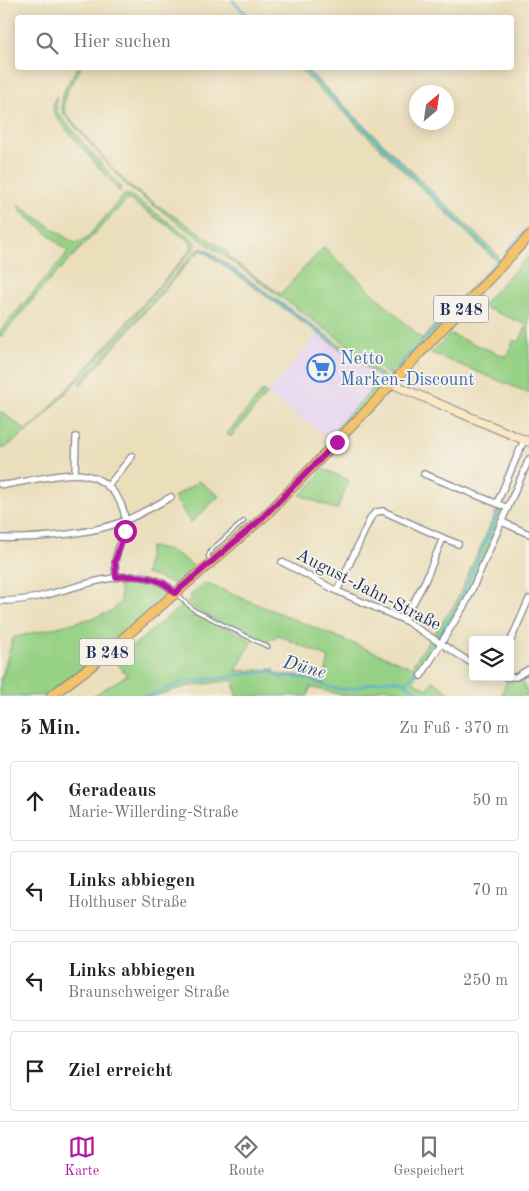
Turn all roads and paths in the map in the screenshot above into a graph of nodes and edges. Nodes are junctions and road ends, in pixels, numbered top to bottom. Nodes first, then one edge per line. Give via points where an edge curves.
1 (529, 236) edge
2 (393, 383) junction
3 (76, 437) dead end
4 (526, 441) edge
5 (132, 456) dead end
6 (529, 459) edge
7 (75, 474) junction
8 (424, 474) dead end
9 (0, 484) edge
10 (108, 486) junction
11 (171, 497) dead end
12 (497, 503) junction
13 (508, 508) junction
14 (125, 521) junction
15 (244, 521) dead end
16 (502, 522) junction
17 (529, 534) edge
18 (0, 538) edge
19 (443, 538) junction
20 (458, 544) dead end
21 (211, 562) junction
22 (282, 562) dead end
23 (116, 577) junction
24 (337, 591) junction
25 (175, 593) junction
26 (529, 599) edge
27 (0, 601) edge
28 (404, 620) junction
29 (513, 636) edge
30 (442, 643) junction
31 (268, 647) dead end
32 (469, 661) edge
33 (529, 670) edge
34 (421, 676) dead end
35 (514, 677) edge
36 (51, 696) edge

1 - 2 main road, B 248
2 - 4 street
2 - 21 main road, B 248 via 266,515
3 - 7 street
4 - 12 street
5 - 10 street
6 - 13 street
7 - 9 street
7 - 10 street via 94,477
8 - 12 street
10 - 14 street via 119,500
11 - 14 street
12 - 13 street
13 - 16 street
14 - 18 street via 75,533
14 - 23 street via 115,561
15 - 21 lane via 210,550
16 - 17 street
16 - 30 street via 467,601
19 - 20 street
19 - 24 street via 383,511 376,512
19 - 28 street via 425,582
21 - 25 main road, B 248
22 - 24 street, August-Jahn-Straße
23 - 25 street via 147,577 164,583
23 - 27 street via 44,596
24 - 28 street, August-Jahn-Straße
25 - 31 lane via 194,610
25 - 36 main road, B 248 via 90,667
26 - 29 street
28 - 30 street, August-Jahn-Straße
30 - 32 street, August-Jahn-Straße
30 - 34 street
33 - 35 street

